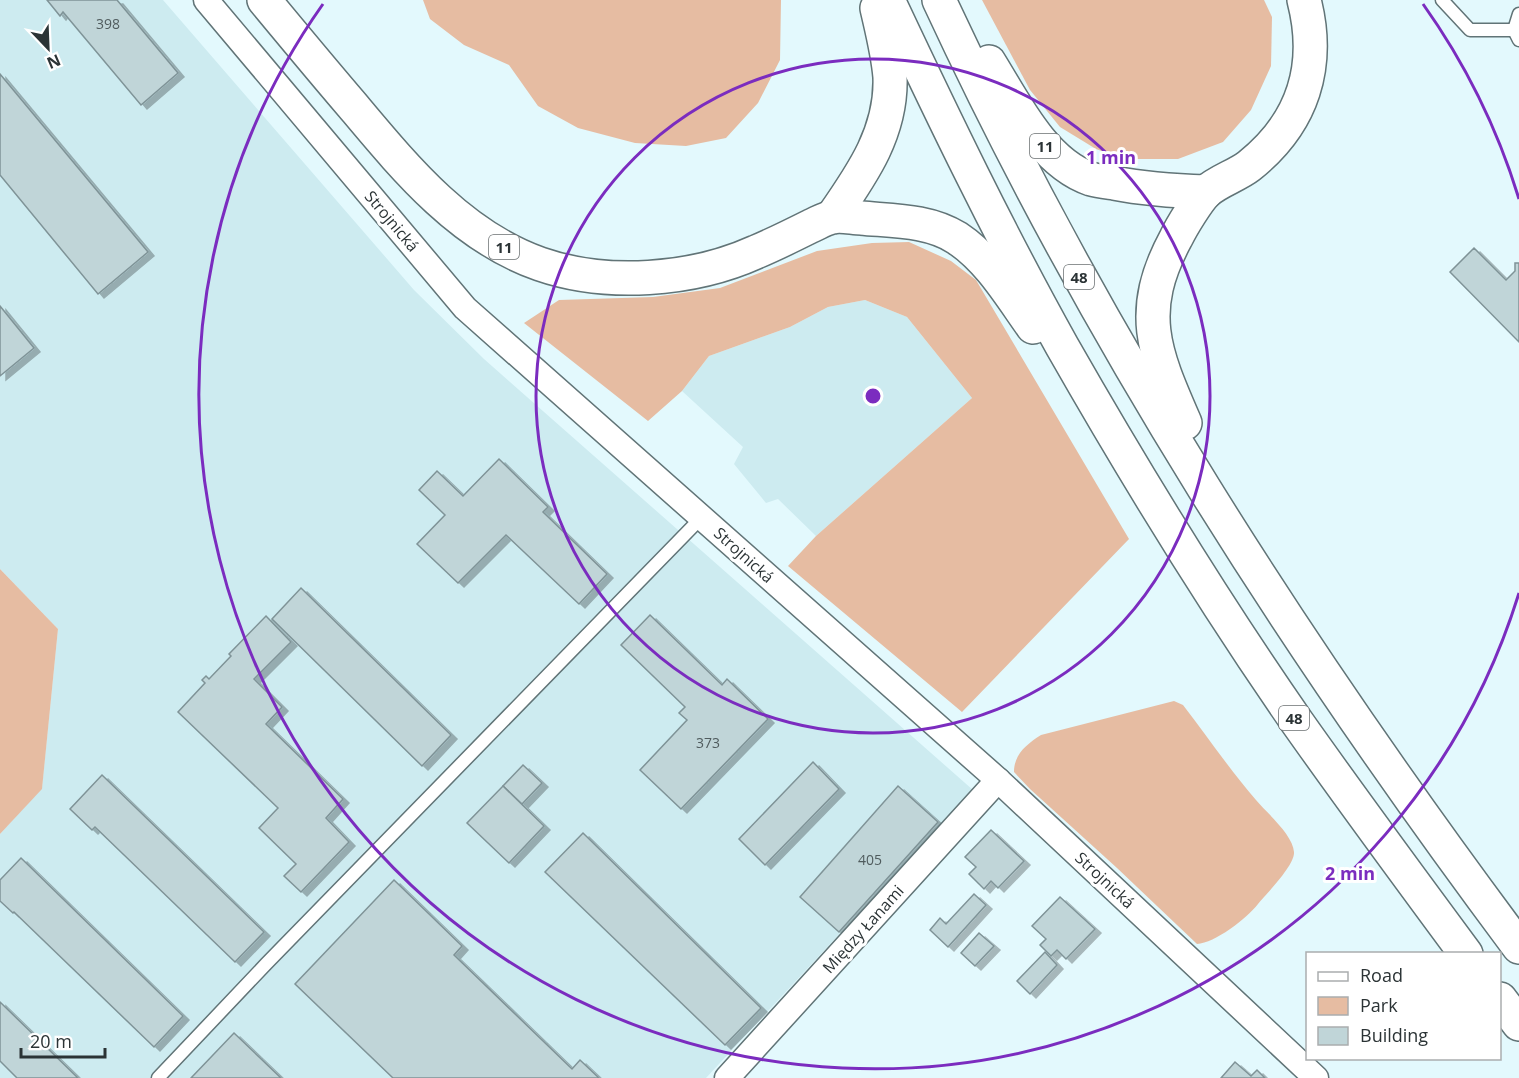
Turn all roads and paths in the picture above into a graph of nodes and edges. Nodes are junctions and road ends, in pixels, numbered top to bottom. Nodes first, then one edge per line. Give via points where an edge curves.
1 (206, 0) edge
2 (264, 0) edge
3 (875, 0) edge
4 (888, 0) edge
5 (939, 0) edge
6 (951, 0) edge
7 (1304, 0) edge
8 (1442, 0) edge
9 (1519, 14) edge
10 (1516, 35) edge
11 (1206, 192) junction
12 (833, 216) junction
13 (1137, 472) junction
14 (702, 517) junction
15 (1238, 543) junction
16 (998, 780) junction
17 (1519, 947) edge
18 (1465, 952) edge
19 (1501, 1000) edge
20 (1519, 1024) edge
21 (158, 1078) edge
22 (727, 1078) edge
23 (1316, 1078) edge

1 - 14 street, Strojnická via 465,308
2 - 12 highway, 11 via 434,197 499,244 538,263 580,273 667,276 711,268 753,254
3 - 12 highway, 11 via 890,76 884,127 862,174
4 - 13 highway, 48 via 998,224 1062,345
5 - 15 highway, 48 via 1067,256
6 - 11 highway, 11 via 1027,124 1065,164 1090,178 1148,189
7 - 11 highway via 1309,24 1309,70 1295,114 1247,168
8 - 10 lane via 1470,30
9 - 10 lane
11 - 15 highway via 1168,252 1154,295 1152,324 1163,372
12 - 13 highway via 932,226 975,252 992,269
13 - 18 highway, 48 via 1297,721
14 - 16 street, Strojnická
14 - 21 lane
15 - 17 highway, 48 via 1380,756
16 - 22 street, Między Łanami
16 - 23 street, Strojnická
19 - 20 highway

